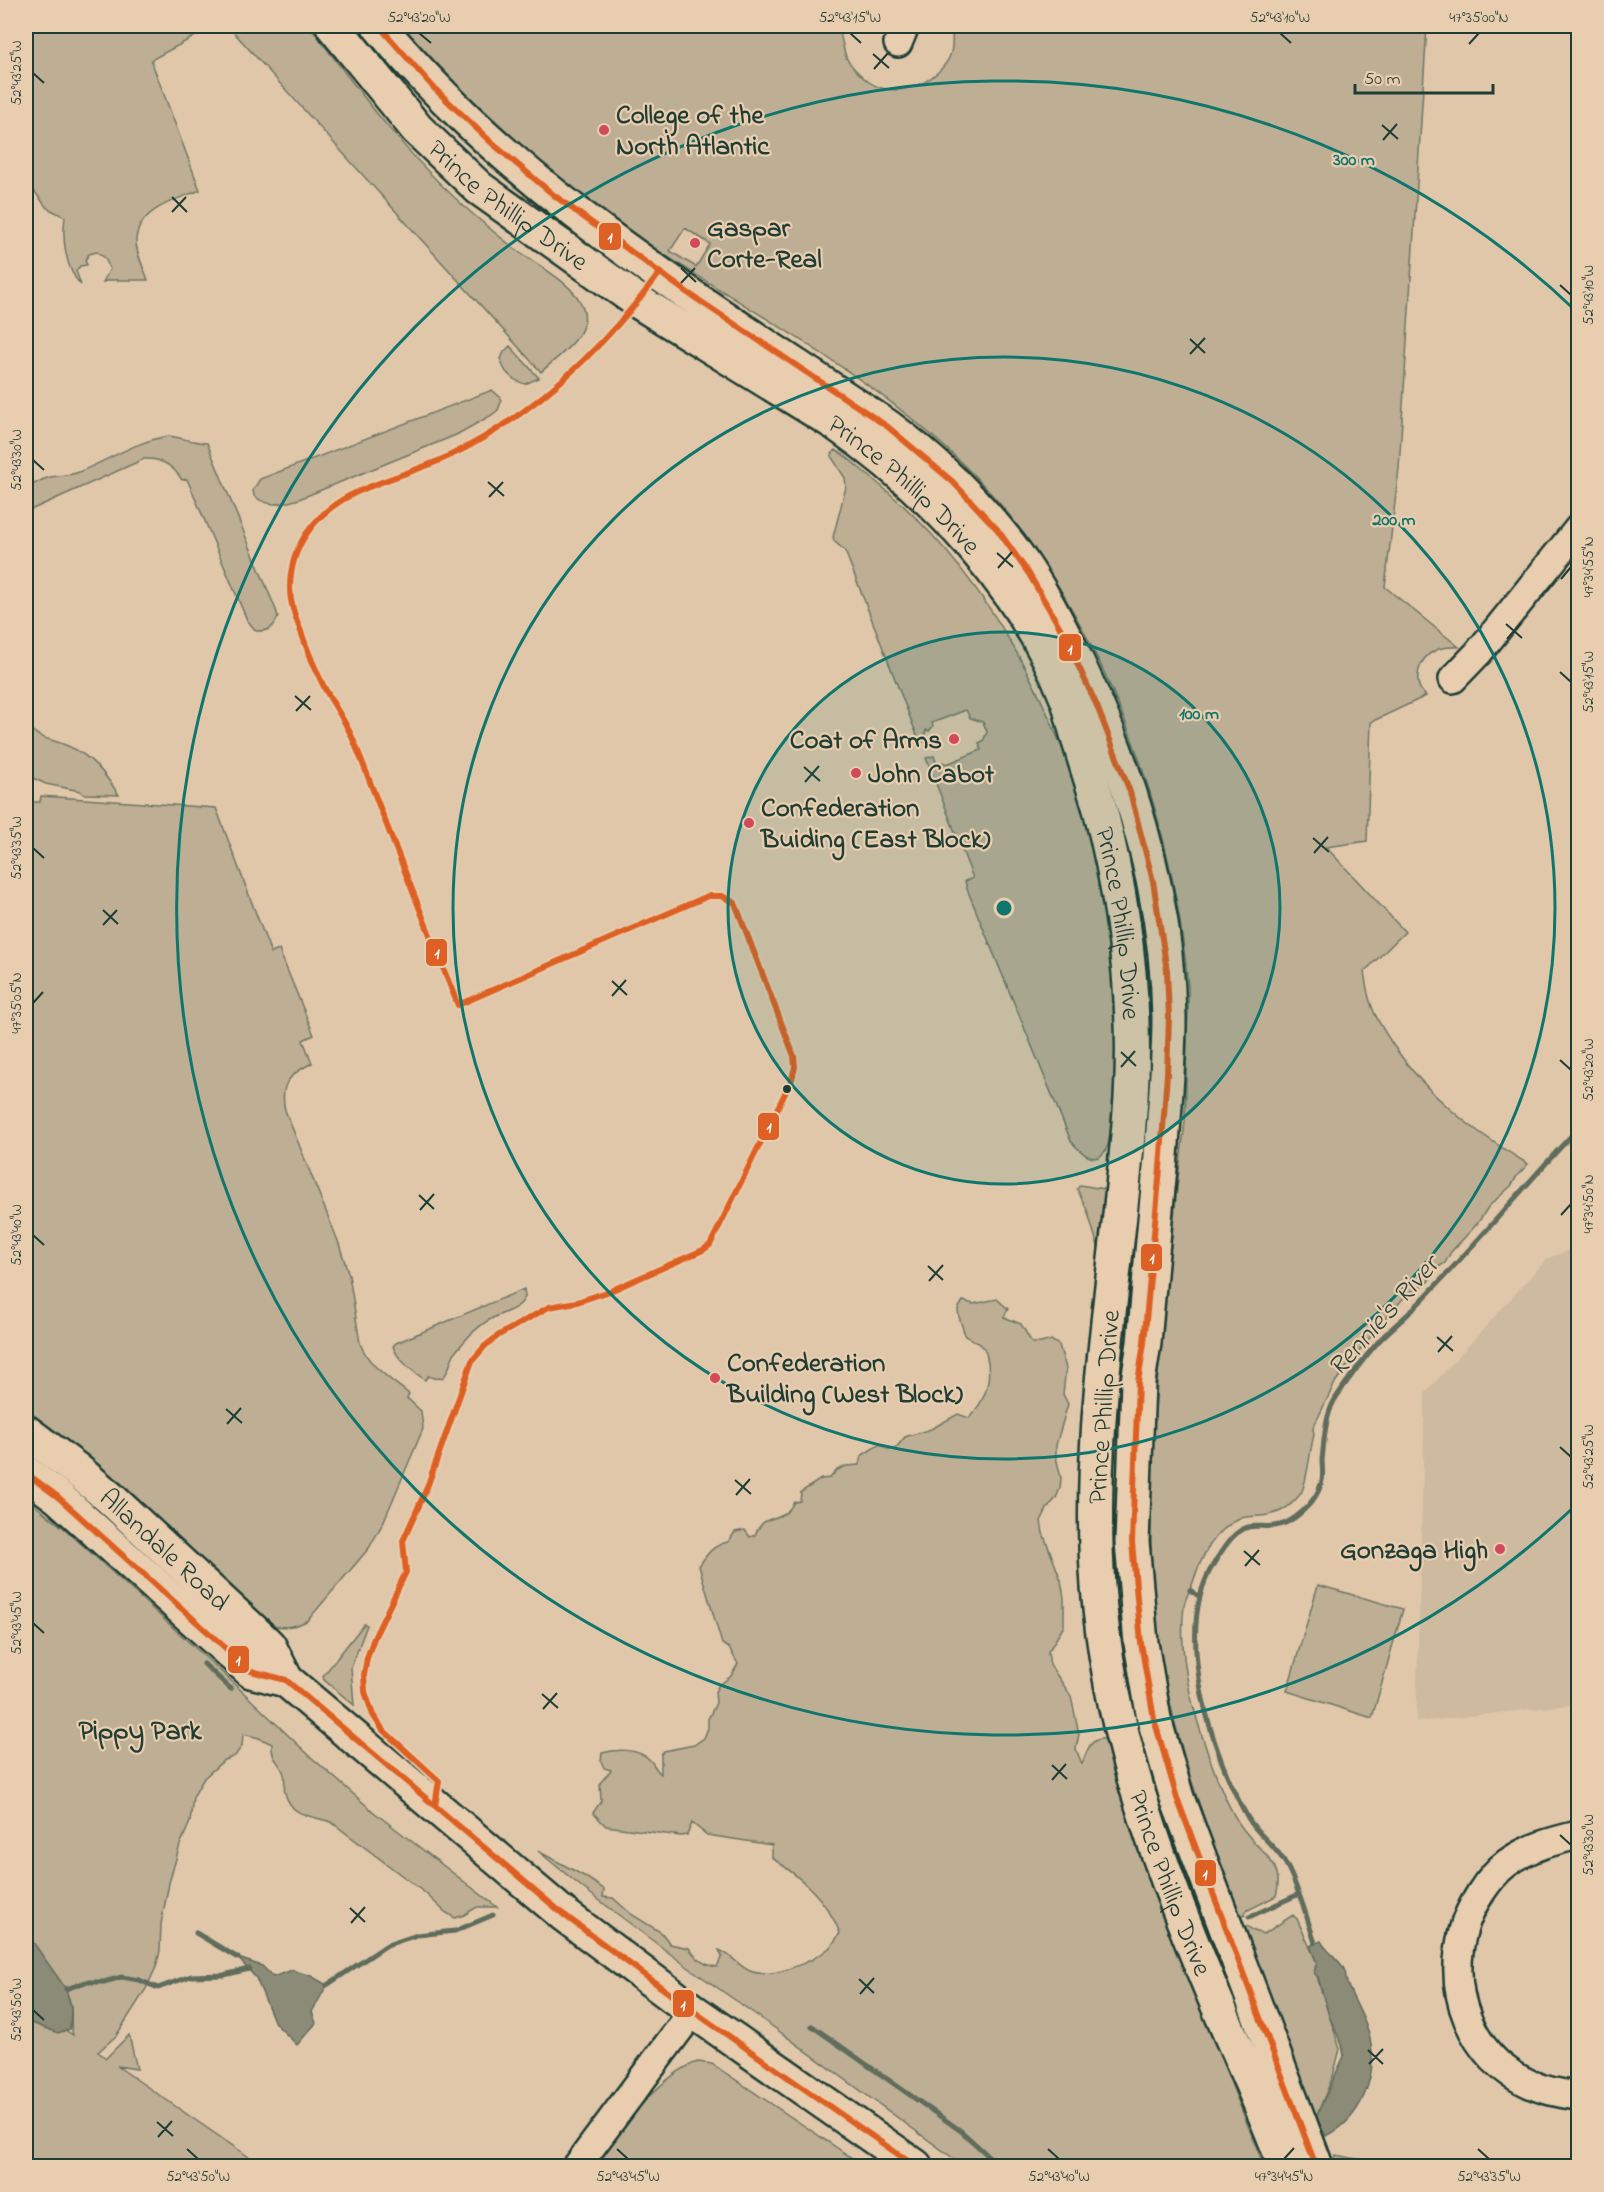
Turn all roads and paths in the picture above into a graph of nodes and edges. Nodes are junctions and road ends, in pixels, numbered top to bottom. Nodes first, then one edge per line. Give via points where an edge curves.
1 (333, 26) edge
2 (379, 26) edge
3 (1578, 529) edge
4 (1453, 679) dead end
5 (26, 1432) edge
6 (26, 1473) edge
7 (286, 1680) junction
8 (1578, 1835) edge
9 (693, 2011) junction
10 (1578, 2096) edge
11 (1282, 2160) edge
12 (577, 2166) edge
13 (915, 2166) edge
14 (1316, 2166) edge

1 - 11 main road, Prince Phillip Drive via 417,129 479,188 639,302 835,423 909,479 960,532 1009,594 1041,646 1069,704 1119,885 1133,1010 1131,1097 1096,1475 1098,1589 1108,1667 1131,1768 1159,1854
2 - 14 main road, Prince Phillip Drive via 473,127 564,205 683,292 888,427 943,472 1023,565 1059,624 1103,720 1130,791 1149,859 1164,943 1169,1015 1166,1108 1138,1382 1134,1468 1132,1542 1141,1643 1154,1719 1177,1798
3 - 4 street
5 - 7 main road, Allandale Road via 110,1498 262,1639
6 - 7 main road, Allandale Road via 58,1497 251,1671
7 - 9 main road, Allandale Road via 528,1887
8 - 10 street via 1547,1842 1505,1864 1476,1900 1465,1921 1457,1966 1463,2010 1493,2059 1530,2084
9 - 12 street
9 - 13 main road, Allandale Road

